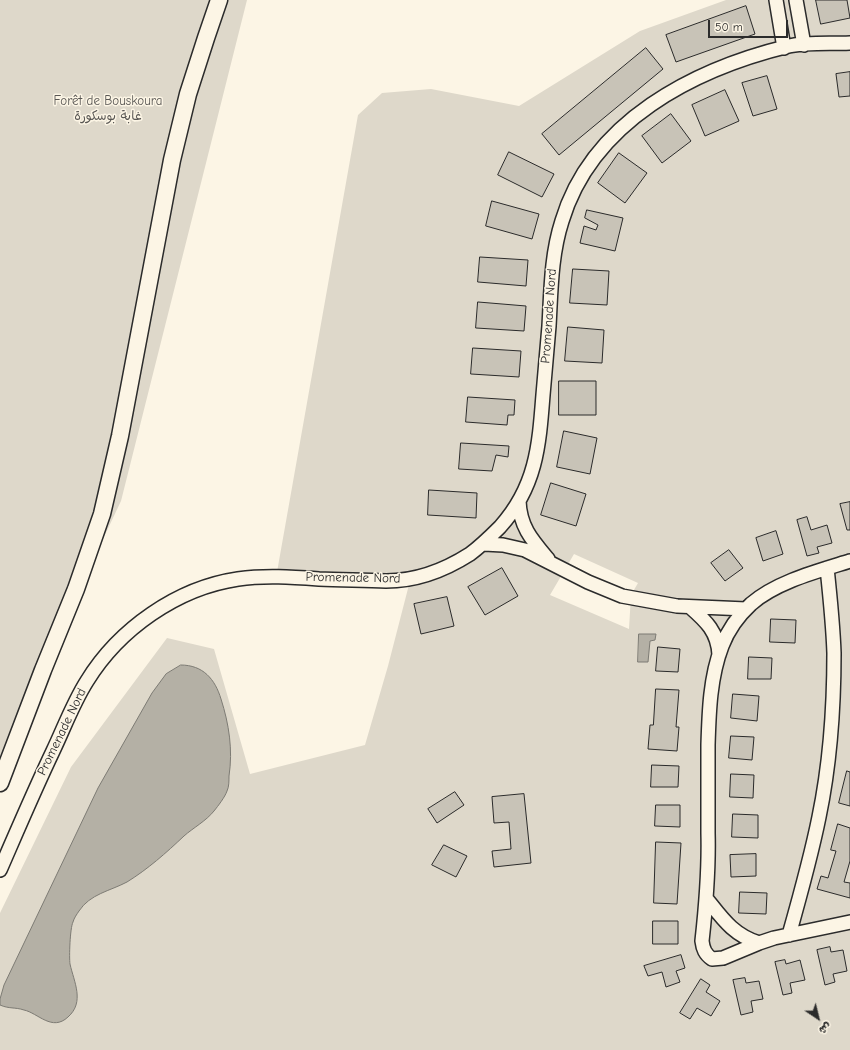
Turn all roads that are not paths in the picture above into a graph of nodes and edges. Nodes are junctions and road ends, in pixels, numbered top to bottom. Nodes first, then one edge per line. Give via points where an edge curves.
1 (219, 0) edge
2 (776, 0) edge
3 (796, 0) edge
4 (850, 44) edge
5 (804, 45) junction
6 (784, 48) junction
7 (519, 501) junction
8 (484, 544) junction
9 (850, 561) edge
10 (551, 564) junction
11 (827, 568) junction
12 (690, 607) junction
13 (746, 610) junction
14 (719, 655) junction
15 (0, 783) edge
16 (0, 870) edge
17 (706, 898) junction
18 (850, 922) edge
19 (789, 935) junction
20 (759, 943) junction

1 - 15 street via 188,94 172,160 120,436 102,514
2 - 6 street
3 - 5 street
4 - 5 street, Promenade Nord
5 - 6 street, Promenade Nord
6 - 7 street, Promenade Nord via 758,54 685,84 629,121 594,157 566,210 555,250 537,451 532,473
7 - 8 street, Promenade Nord
7 - 10 street via 525,528
8 - 10 street via 503,544 525,550
8 - 16 street, Promenade Nord via 449,566 408,579 238,579 198,590 150,615 135,626 103,658 78,696
9 - 11 street
10 - 12 street via 622,596
11 - 13 street via 773,588
11 - 19 street via 834,652 828,754 808,869
12 - 13 street
12 - 14 street via 715,635
13 - 14 street via 728,632
14 - 17 street via 709,721
17 - 20 street via 734,930
17 - 20 street via 702,941 708,956 714,959 724,958
18 - 19 street
19 - 20 street

